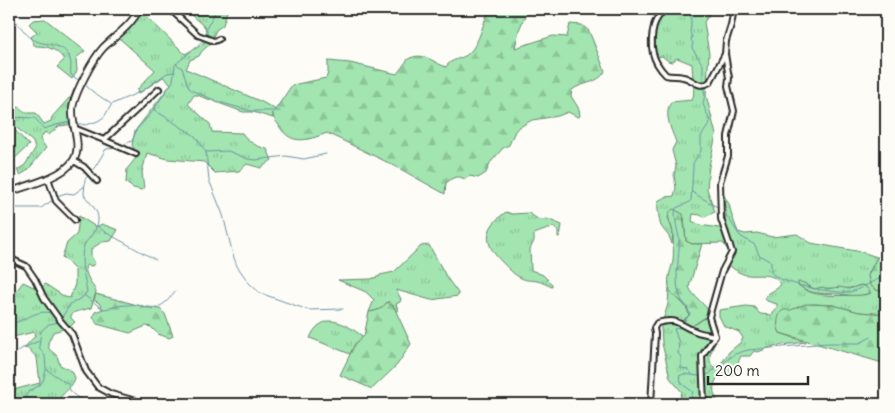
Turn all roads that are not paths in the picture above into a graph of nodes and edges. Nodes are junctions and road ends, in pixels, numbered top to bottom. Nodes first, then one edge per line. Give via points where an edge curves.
1 (139, 9) edge
2 (170, 9) edge
3 (664, 9) edge
4 (734, 9) edge
5 (218, 39) dead end
6 (726, 54) junction
7 (158, 89) dead end
8 (74, 128) junction
9 (104, 140) junction
10 (136, 154) dead end
11 (74, 161) junction
12 (48, 178) junction
13 (97, 181) dead end
14 (9, 192) edge
15 (75, 220) dead end
16 (9, 254) edge
17 (715, 336) junction
18 (141, 404) edge
19 (651, 404) edge
20 (704, 404) edge

1 - 8 street via 93,62 72,106
2 - 5 street via 198,35 214,41
3 - 6 street via 654,26 652,53 666,75 685,77 696,84 706,85
4 - 6 street
6 - 17 street via 734,111 728,136 728,156 720,182 720,208 732,252 722,271 709,317
7 - 9 street
8 - 9 street
8 - 11 street
9 - 10 street
11 - 12 street
11 - 13 street
12 - 14 street
12 - 15 street via 56,201
16 - 18 street via 13,260 26,266 44,298 72,334 86,371 98,387
17 - 19 street via 666,320 657,323 654,328
17 - 20 street via 702,356

